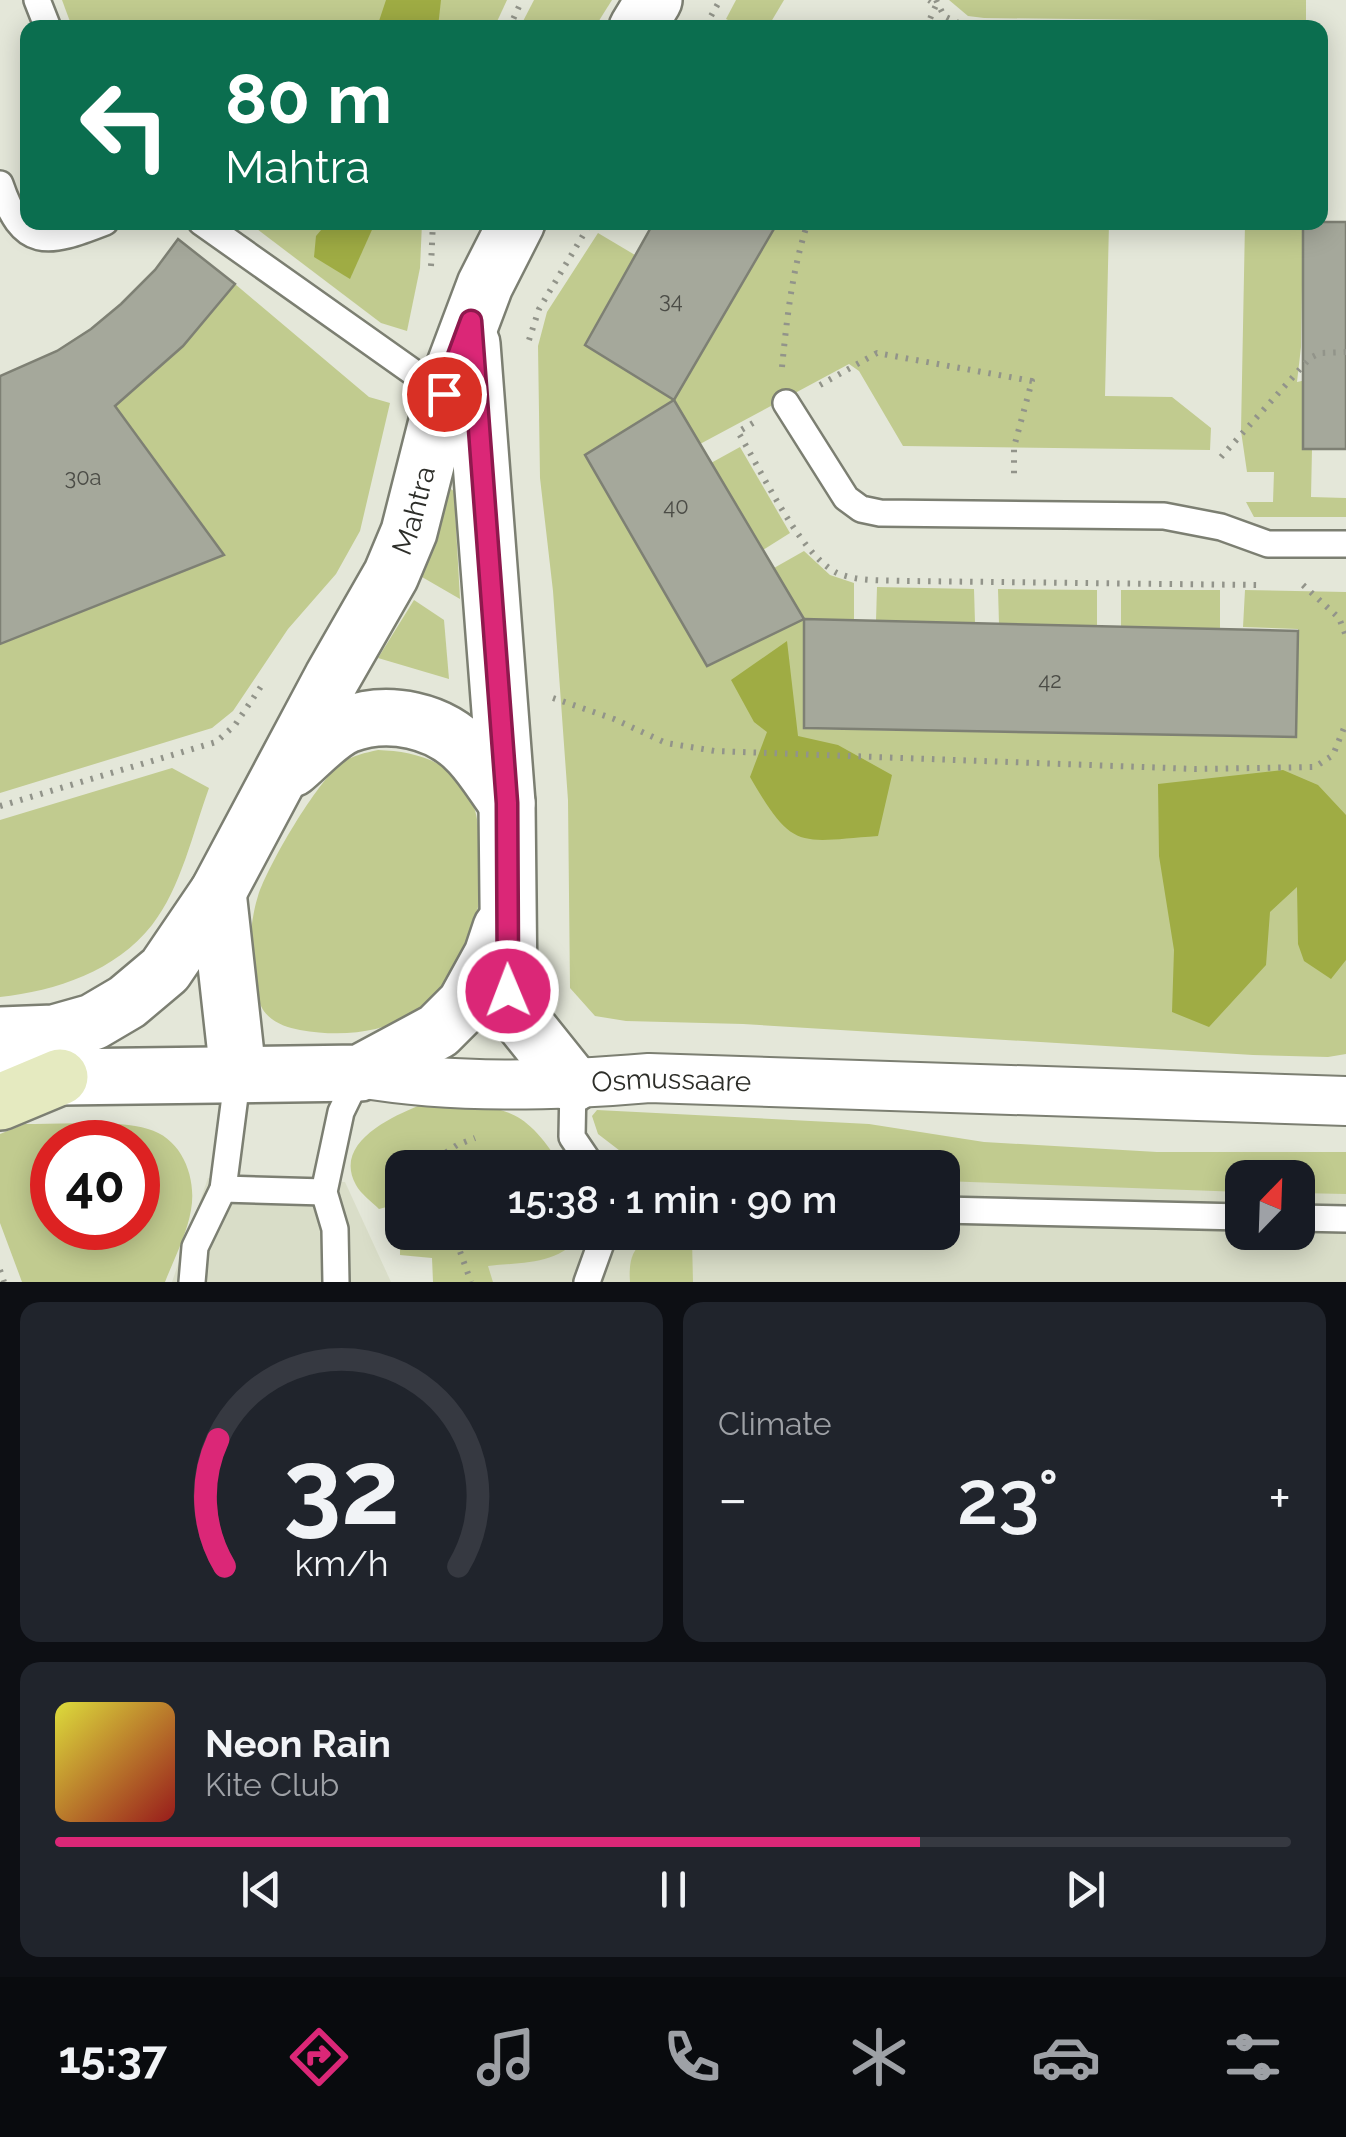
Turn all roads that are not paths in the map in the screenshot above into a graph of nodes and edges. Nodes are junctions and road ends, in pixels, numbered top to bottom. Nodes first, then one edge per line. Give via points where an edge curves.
1 (0, 184) edge
2 (20, 228) edge
3 (24, 230) edge
4 (85, 230) edge
5 (212, 230) edge
6 (513, 230) edge
7 (471, 321) junction
8 (444, 394) junction
9 (786, 403) road end
10 (1346, 544) edge
11 (275, 783) junction
12 (507, 803) junction
13 (218, 892) junction
14 (507, 906) junction
15 (0, 1035) edge
16 (238, 1073) junction
17 (360, 1073) junction
18 (0, 1074) edge
19 (60, 1077) junction
20 (572, 1084) junction
21 (1346, 1100) edge
22 (0, 1102) edge
23 (581, 1150) edge
24 (223, 1190) junction
25 (324, 1192) junction
26 (960, 1210) edge
27 (1225, 1217) edge
28 (1315, 1218) edge
29 (1346, 1219) edge
30 (599, 1250) edge
31 (192, 1282) edge
32 (336, 1282) edge
33 (587, 1282) edge

1 - 2 lane
3 - 4 lane via 42,239
5 - 8 lane
6 - 7 street, Mahtra
7 - 8 street, Mahtra
7 - 12 street
8 - 11 street, Mahtra via 391,576
9 - 10 lane via 846,498 860,509 1164,516 1268,544
11 - 12 street via 344,726 379,717 418,721 446,733
11 - 13 street
12 - 14 street
13 - 15 street via 165,970 127,1002 54,1033
13 - 16 street
14 - 17 street via 492,955 465,1004 438,1031
14 - 20 street via 508,991 520,1019
16 - 17 street, Osmussaare
16 - 19 street, Osmussaare
16 - 24 lane
17 - 20 street, Osmussaare via 412,1082
17 - 25 lane via 340,1112
18 - 19 street, Osmussaare
19 - 22 main road
20 - 21 street, Osmussaare via 649,1078
20 - 23 lane via 572,1137
24 - 25 lane
24 - 31 lane via 195,1247
25 - 32 lane via 335,1230
26 - 27 lane
28 - 29 lane
30 - 33 lane

